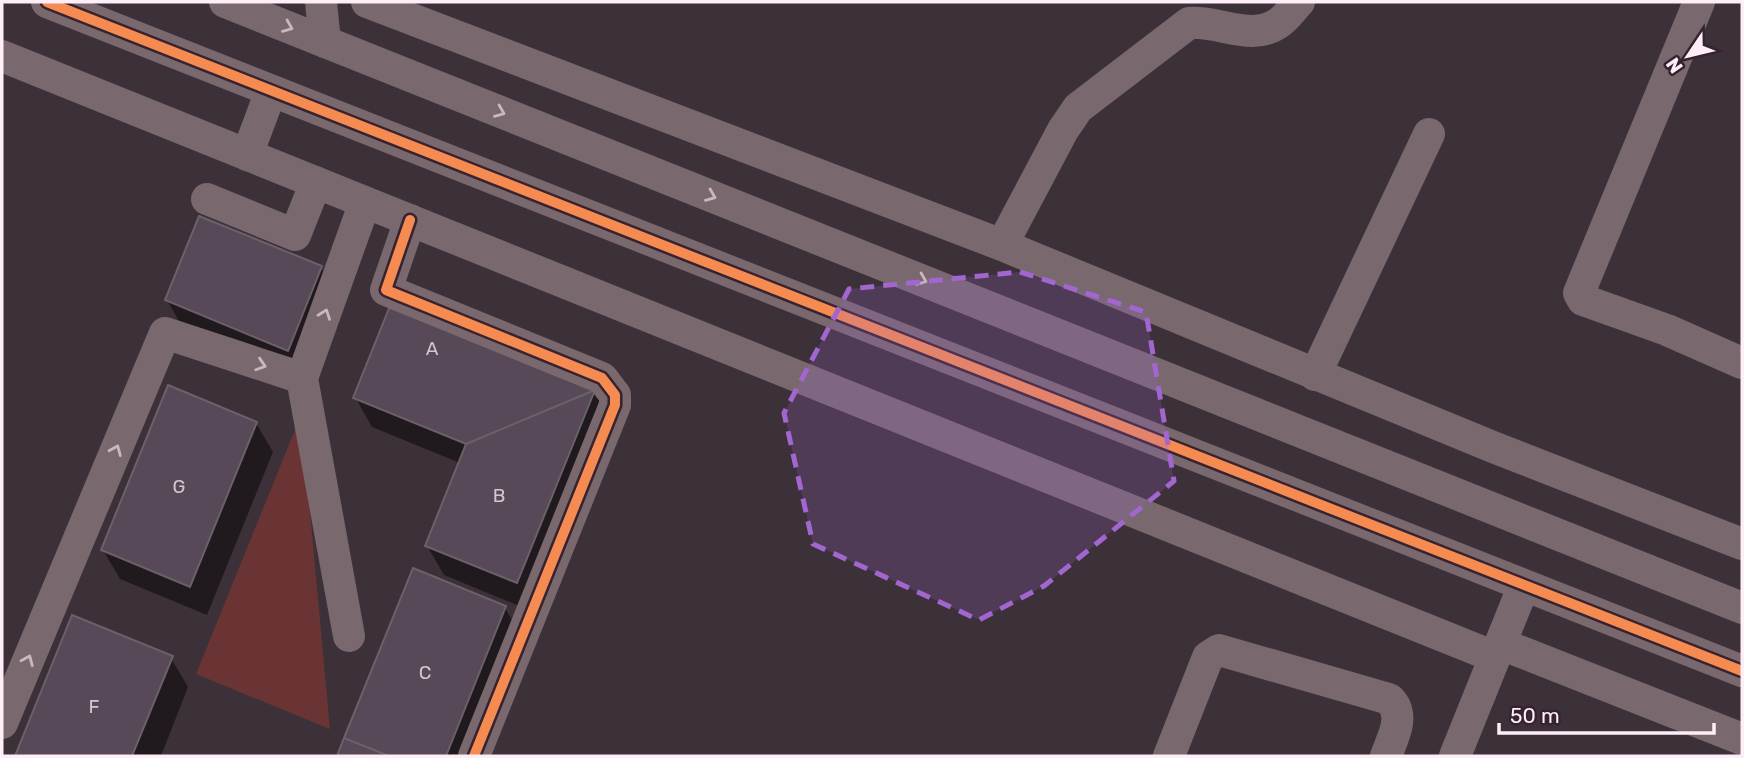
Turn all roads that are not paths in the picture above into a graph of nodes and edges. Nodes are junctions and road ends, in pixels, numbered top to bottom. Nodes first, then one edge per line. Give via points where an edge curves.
1 (47, 2) edge
2 (225, 2) edge
3 (321, 2) edge
4 (367, 2) edge
5 (1299, 2) edge
6 (1699, 2) edge
7 (325, 41) junction
8 (2, 56) edge
9 (271, 91) junction
10 (1429, 135) dead end
11 (247, 155) junction
12 (316, 183) junction
13 (207, 199) dead end
14 (365, 202) junction
15 (410, 220) junction
16 (1002, 245) junction
17 (1742, 363) edge
18 (1315, 375) junction
19 (302, 378) junction
20 (1742, 544) edge
21 (1524, 585) junction
22 (1742, 608) edge
23 (348, 636) dead end
24 (1498, 651) junction
25 (1742, 671) edge
26 (2, 723) edge
27 (1742, 740) edge
28 (474, 756) edge
29 (1169, 756) edge
30 (1387, 756) edge
31 (1455, 756) edge

1 - 9 street
2 -> 7 street
3 - 7 street
4 - 16 street
5 - 16 street via 1264,31 1189,23 1109,82 1078,108 1063,130
6 - 17 street via 1579,293 1583,300
7 -> 22 street
8 - 11 street
9 - 11 street
9 - 21 street
10 - 18 street
11 - 12 street
12 - 13 street via 295,235
12 - 14 street
14 - 15 street
19 -> 14 street
15 - 24 street
15 - 28 street via 386,290 602,378 615,395 615,405
16 - 18 street
18 - 20 street
19 - 23 street
26 -> 19 street via 165,333
21 - 24 street
21 - 25 street
24 - 27 street
24 - 31 street
29 - 30 street via 1208,657 1219,650 1389,699 1399,712

